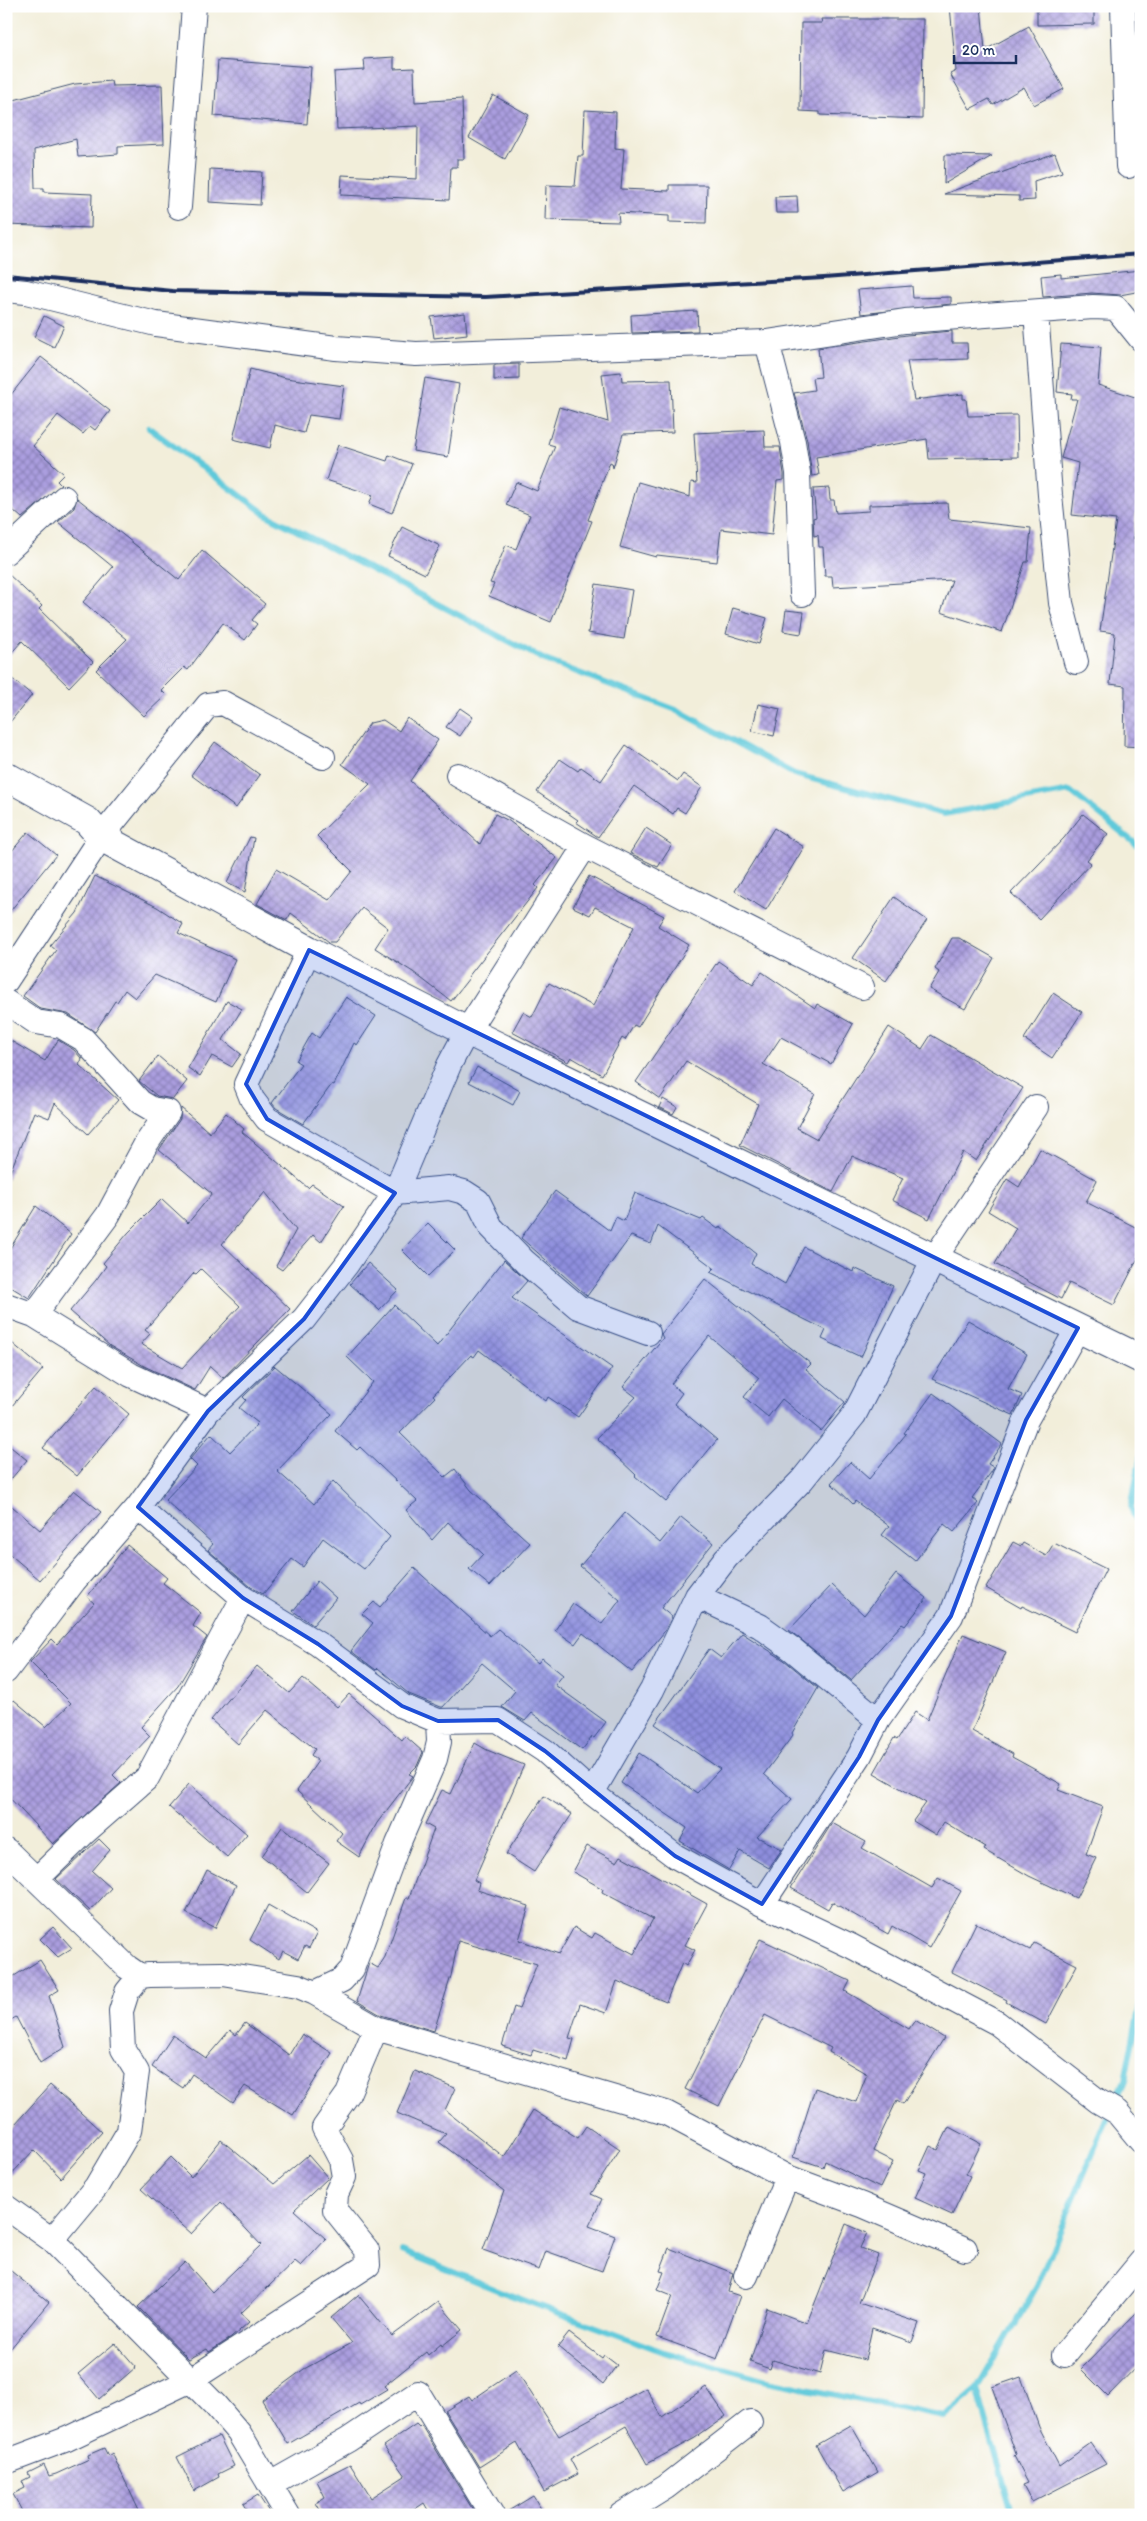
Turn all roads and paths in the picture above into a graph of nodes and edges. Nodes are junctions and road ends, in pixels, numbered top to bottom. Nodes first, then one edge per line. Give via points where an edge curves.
1 (194, 6) edge
2 (1123, 6) edge
3 (1128, 166) dead end
4 (179, 207) dead end
5 (6, 290) edge
6 (1036, 312) junction
7 (1141, 339) edge
8 (767, 342) junction
9 (64, 498) dead end
10 (6, 552) edge
11 (802, 594) dead end
12 (1076, 662) dead end
13 (323, 757) dead end
14 (458, 775) dead end
15 (6, 776) edge
16 (101, 837) junction
17 (585, 846) junction
18 (309, 950) junction
19 (6, 981) edge
20 (862, 987) dead end
21 (6, 1002) edge
22 (467, 1031) junction
23 (1036, 1108) dead end
24 (395, 1193) junction
25 (934, 1259) junction
26 (6, 1305) edge
27 (34, 1315) junction
28 (1078, 1328) junction
29 (648, 1333) dead end
30 (1141, 1358) edge
31 (208, 1411) junction
32 (138, 1507) junction
33 (697, 1596) junction
34 (243, 1598) junction
35 (6, 1671) edge
36 (878, 1720) junction
37 (438, 1721) junction
38 (592, 1793) junction
39 (6, 1850) edge
40 (38, 1878) junction
41 (762, 1904) junction
42 (140, 1976) junction
43 (315, 1993) junction
44 (376, 2028) junction
45 (1141, 2141) edge
46 (788, 2177) junction
47 (6, 2206) edge
48 (52, 2240) junction
49 (964, 2249) dead end
50 (1141, 2262) edge
51 (746, 2276) dead end
52 (1064, 2355) dead end
53 (190, 2380) junction
54 (750, 2422) dead end
55 (6, 2462) edge
56 (270, 2484) junction
57 (288, 2515) edge
58 (492, 2515) edge
59 (621, 2515) edge

1 - 4 street
2 - 3 street
5 - 8 street via 156,324 345,349 416,354
6 - 7 street via 1116,308
6 - 8 street via 905,321
6 - 12 street via 1062,603
8 - 11 street via 798,473
9 - 10 street
13 - 16 street via 223,703 208,705
14 - 17 street
15 - 16 street via 87,821
16 - 18 street
16 - 19 street
17 - 20 street
17 - 22 street
18 - 22 street
18 - 24 street via 246,1084 252,1099 267,1119
21 - 27 street via 36,1022 61,1026 83,1039 140,1102 152,1109 168,1112 146,1144 108,1215
22 - 24 street
22 - 25 street
23 - 25 street
24 - 29 street via 449,1188 464,1192 478,1202 491,1227 525,1262 571,1302
24 - 31 street via 347,1264 304,1319
25 - 28 street
25 - 33 street via 854,1415 802,1480 726,1558
26 - 27 street
27 - 31 street via 131,1375
28 - 30 street
28 - 36 street via 1026,1420 951,1616
31 - 32 street
32 - 34 street
32 - 35 street via 74,1581
33 - 36 street via 760,1626
33 - 38 street via 652,1690
34 - 37 street via 318,1644 402,1706
34 - 40 street via 147,1778
36 - 41 street via 859,1757
37 - 38 street via 498,1720 545,1751
37 - 43 street via 439,1742 435,1759 398,1844 352,1969 342,1980
38 - 41 street via 675,1856
39 - 40 street
40 - 42 street via 126,1967
41 - 45 street via 851,1946 997,2023 1108,2106
42 - 43 street via 223,1974 298,1986
42 - 48 street via 127,1992 121,2011 123,2049 137,2072 129,2131 96,2187
43 - 44 street
44 - 46 street via 666,2113
44 - 53 street via 348,2094 324,2128 341,2160 344,2177 336,2194 335,2210 367,2250 368,2266
46 - 49 street
46 - 51 street
47 - 48 street
48 - 53 street
50 - 52 street
53 - 55 street via 67,2439
53 - 56 street via 239,2433
54 - 59 street via 666,2487
56 - 57 street
56 - 58 street via 348,2440 418,2393

